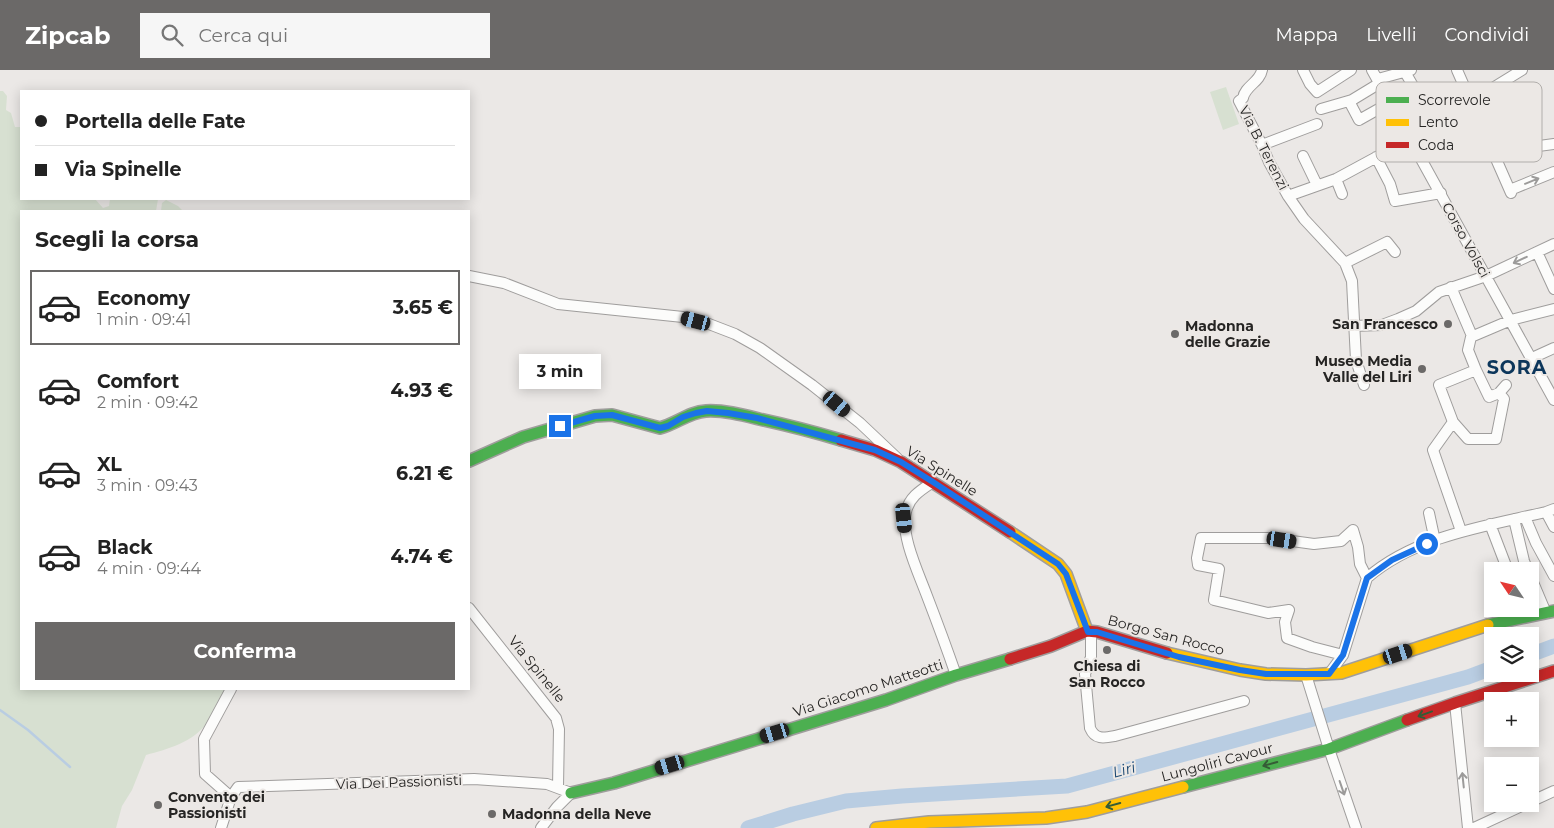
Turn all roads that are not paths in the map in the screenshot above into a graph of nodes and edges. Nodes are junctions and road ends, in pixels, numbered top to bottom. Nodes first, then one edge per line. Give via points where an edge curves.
1 (1262, 70) edge
2 (1302, 70) edge
3 (1351, 70) edge
4 (1372, 70) edge
5 (1457, 70) edge
6 (1522, 70) edge
7 (1409, 71) edge
8 (1379, 81) joint
9 (1462, 82) edge
10 (1503, 82) edge
11 (1376, 83) edge
12 (1349, 100) junction
13 (1321, 108) dead end
14 (1376, 110) edge
15 (1317, 124) dead end
16 (1262, 145) junction
17 (1303, 156) dead end
18 (1376, 158) edge
19 (1378, 162) edge
20 (1423, 162) edge
21 (1498, 162) edge
22 (1554, 172) edge
23 (1336, 179) junction
24 (1317, 185) junction
25 (1440, 193) junction
26 (1342, 194) dead end
27 (1288, 196) junction
28 (1554, 244) edge
29 (1396, 252) dead end
30 (1537, 252) junction
31 (1345, 263) junction
32 (470, 276) edge
33 (1486, 276) junction
34 (1451, 287) junction
35 (1554, 289) edge
36 (1554, 309) edge
37 (1511, 320) junction
38 (1353, 326) junction
39 (1472, 336) junction
40 (1554, 348) edge
41 (1532, 358) junction
42 (1476, 370) junction
43 (1364, 385) dead end
44 (1553, 395) edge
45 (1453, 422) junction
46 (470, 461) edge
47 (901, 462) junction
48 (933, 482) junction
49 (1550, 511) edge
50 (1429, 513) dead end
51 (1520, 518) junction
52 (1490, 524) junction
53 (1554, 527) edge
54 (1461, 531) junction
55 (1435, 541) junction
56 (1505, 562) edge
57 (1524, 562) edge
58 (1554, 576) edge
59 (1367, 578) junction
60 (1539, 592) edge
61 (470, 609) edge
62 (1550, 612) edge
63 (1509, 618) edge
64 (1089, 632) junction
65 (1343, 655) junction
66 (1554, 671) edge
67 (1329, 674) junction
68 (956, 675) junction
69 (1301, 675) junction
70 (230, 690) edge
71 (1244, 701) dead end
72 (1455, 703) junction
73 (1328, 749) junction
74 (558, 787) junction
75 (1554, 791) edge
76 (571, 793) junction
77 (231, 797) junction
78 (1539, 798) edge
79 (1509, 812) edge
80 (221, 828) edge
81 (541, 828) edge
82 (876, 828) edge
83 (1356, 828) edge
84 (1468, 828) edge
85 (1474, 828) edge

1 - 16 street, Via B. Terenzi via 1239,100
2 - 3 street via 1317,92
4 - 8 street, Corso Volsci
5 - 9 street
6 - 10 street
7 - 8 street
11 - 12 street
12 - 13 street
12 - 14 street via 1359,120
15 - 16 street
16 - 27 street, Via B. Terenzi
17 - 24 street
18 - 23 street
19 - 25 street via 1390,184 1394,201
20 - 25 street, Corso Volsci
21 -> 22 street via 1511,191
23 - 24 street
23 - 26 street
24 - 27 street
25 - 33 street, Corso Volsci
27 - 31 street, Via B. Terenzi via 1304,219
28 - 30 street
29 - 31 street via 1387,242
30 -> 33 street
30 - 35 street
31 - 38 street via 1352,281
32 - 47 street via 504,284 558,304 683,317 735,334 819,390
33 - 34 street
33 - 37 street, Corso Volsci
34 - 38 street via 1398,319 1382,325
34 - 39 street
36 - 37 street
37 - 39 street
37 - 41 street, Corso Volsci
38 - 43 street via 1356,360
39 - 42 street via 1468,350
40 - 41 street
41 - 44 street, Corso Volsci
42 - 45 street via 1440,385
42 - 45 street via 1489,396 1502,389 1504,399 1496,439 1468,439
45 - 54 street via 1433,450
46 - 47 street, Via Spinelle via 523,437 595,416 612,415 660,428 707,411 795,427 875,450
47 - 48 street, Via Spinelle
48 - 64 street, Via Spinelle via 1058,564 1066,574
48 - 68 street via 917,492 904,518 915,562
49 - 51 street
49 - 53 street
50 - 55 street
51 - 52 street
51 - 57 street
51 - 58 street
52 - 54 street
52 - 56 street
54 - 55 street
55 - 59 street via 1392,560
59 - 65 street
59 - 65 street via 1360,564 1353,530 1341,541 1314,544 1270,538 1201,538 1198,565 1219,568 1214,600 1268,613 1289,610 1285,622 1287,638
60 - 62 street
61 - 74 street, Via Spinelle via 556,718 559,729
63 - 67 street, Borgo San Rocco via 1341,673
64 - 68 street, Via Giacomo Matteotti
64 - 69 street, Borgo San Rocco via 1214,665 1266,674
64 - 71 street via 1091,658 1085,674 1090,728 1098,737 1116,736
65 - 67 street
66 - 72 street, Lungoliri Cavour
67 - 69 street, Borgo San Rocco
68 - 76 street, Via Giacomo Matteotti via 886,700 614,783
69 - 73 street via 1312,696
70 - 77 street via 204,739 205,774
72 -> 73 street, Lungoliri Cavour
84 -> 72 street
73 -> 82 street, Lungoliri Cavour via 1065,816 929,822
73 -> 83 street
74 - 76 street, Via Dei Passionisti
74 - 77 street, Via Dei Passionisti via 474,780 238,787
75 - 78 street
76 - 81 street
77 - 80 street
79 - 85 street

